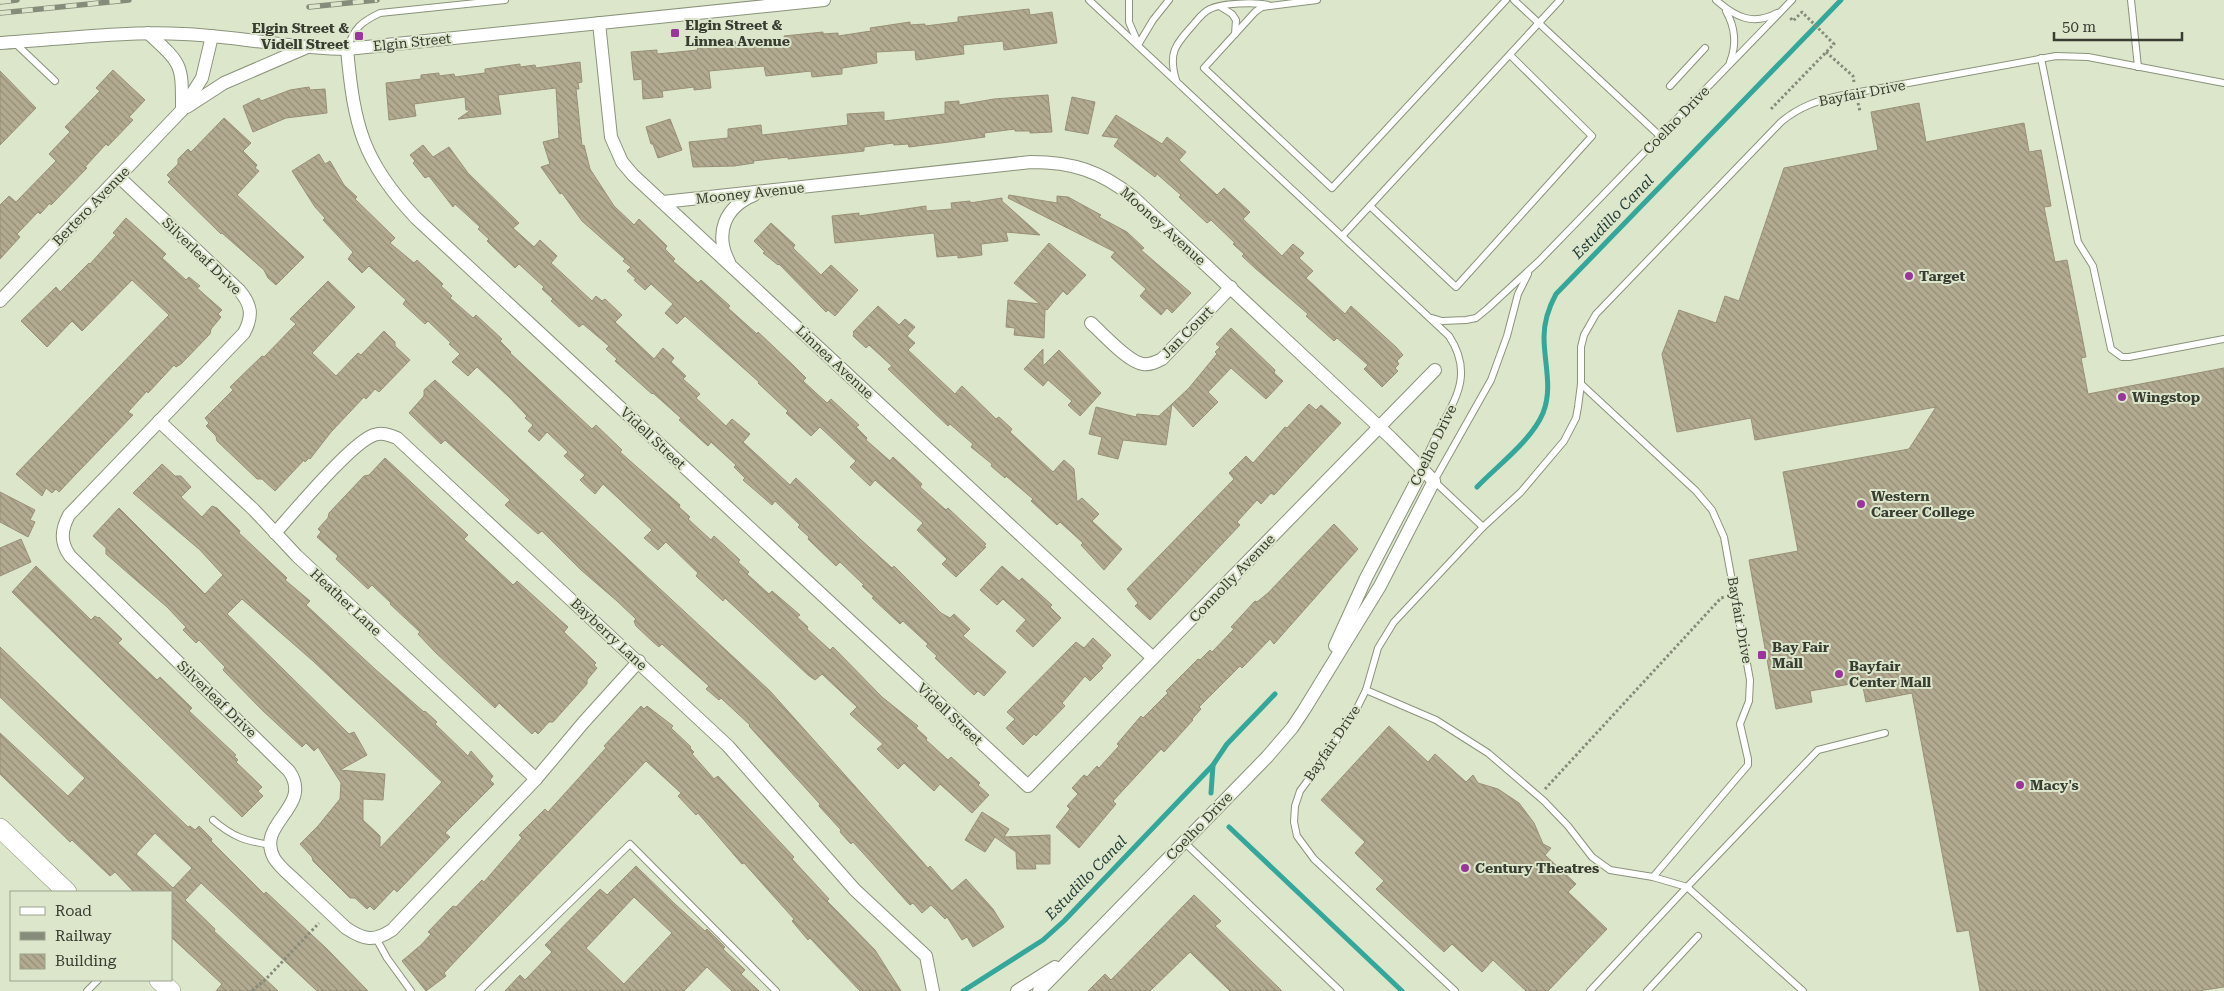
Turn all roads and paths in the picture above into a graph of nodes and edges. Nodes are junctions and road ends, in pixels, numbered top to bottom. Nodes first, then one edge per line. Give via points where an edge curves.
1 (505, 0) edge
2 (824, 0) edge
3 (1089, 0) edge
4 (1129, 0) edge
5 (1169, 0) edge
6 (1317, 0) edge
7 (1506, 0) edge
8 (1514, 0) edge
9 (1560, 0) edge
10 (1716, 0) edge
11 (1792, 0) edge
12 (2131, 0) edge
13 (1270, 5) junction
14 (1218, 7) junction
15 (1725, 8) junction
16 (1782, 10) junction
17 (1804, 14) dead end
18 (599, 23) junction
19 (1539, 23) junction
20 (148, 33) junction
21 (1234, 35) junction
22 (212, 36) junction
23 (14, 42) junction
24 (0, 43) edge
25 (1138, 45) junction
26 (306, 48) junction
27 (1705, 48) dead end
28 (347, 49) junction
29 (1826, 52) junction
30 (1510, 54) junction
31 (2042, 58) junction
32 (1728, 66) junction
33 (2138, 67) junction
34 (55, 81) dead end
35 (1177, 82) junction
36 (2224, 83) edge
37 (1670, 86) dead end
38 (1856, 93) junction
39 (182, 110) junction
40 (1771, 110) dead end
41 (1860, 111) dead end
42 (1660, 136) junction
43 (119, 177) junction
44 (762, 192) junction
45 (663, 202) junction
46 (1370, 206) junction
47 (1342, 235) junction
48 (1538, 261) junction
49 (731, 266) junction
50 (1231, 287) junction
51 (0, 301) edge
52 (1431, 318) junction
53 (1091, 322) dead end
54 (2224, 339) edge
55 (1435, 370) dead end
56 (1581, 384) junction
57 (159, 420) junction
58 (1379, 427) junction
59 (1423, 469) junction
60 (1434, 481) junction
61 (1482, 527) junction
62 (275, 533) junction
63 (1735, 596) junction
64 (1153, 658) junction
65 (639, 662) junction
66 (1366, 690) junction
67 (1314, 692) junction
68 (1885, 733) dead end
69 (536, 779) junction
70 (1028, 786) joint
71 (1536, 793) junction
72 (213, 820) dead end
73 (0, 828) edge
74 (1184, 842) junction
75 (271, 845) junction
76 (1653, 877) junction
77 (1687, 887) junction
78 (66, 891) edge
79 (318, 922) dead end
80 (1698, 936) dead end
81 (376, 938) junction
82 (1076, 953) junction
83 (97, 981) edge
84 (160, 981) edge
85 (87, 991) edge
86 (171, 991) edge
87 (252, 991) edge
88 (410, 991) edge
89 (479, 991) edge
90 (776, 991) edge
91 (933, 991) edge
92 (1017, 991) edge
93 (1039, 991) edge
94 (1340, 991) edge
95 (1455, 991) edge
96 (1590, 991) edge
97 (1647, 991) edge
98 (1803, 991) edge

1 - 28 lane via 380,13 364,20 355,30
2 - 18 street, Elgin Street
3 - 25 lane
4 - 25 lane via 1129,22
5 - 25 lane
6 - 13 lane
7 - 21 lane via 1332,188 1204,68
8 - 19 lane
9 - 19 lane
10 - 15 lane
11 - 16 lane, Coelho Drive
12 - 33 lane
13 - 14 lane via 1251,3
13 - 21 lane via 1255,12
14 - 21 lane via 1226,9 1236,20
14 - 35 lane via 1203,14 1177,42 1172,60
15 - 16 lane via 1748,20 1771,16
15 - 32 lane via 1735,42
16 - 32 lane, Coelho Drive
17 - 29 path via 1834,44
18 - 28 street, Elgin Street
18 - 45 street, Linnea Avenue via 611,137 622,162
19 - 30 lane
19 - 42 lane
20 - 22 street, Elgin Street
20 - 23 street, Elgin Street
20 - 39 street via 178,63 182,72
22 - 26 street, Elgin Street
22 - 39 street, Bertero Avenue via 202,78
23 - 24 street, Elgin Street
23 - 34 lane
25 - 35 lane
26 - 28 street, Elgin Street
26 - 39 street, Bertero Avenue via 232,80
27 - 37 lane
28 - 70 street, Videll Street via 351,94 362,139 383,180 399,200
29 - 38 path via 1853,76
29 - 40 path
30 - 46 lane
30 - 46 lane via 1592,136 1456,287
31 - 33 lane, Bayfair Drive via 2088,57
31 - 38 lane, Bayfair Drive
31 - 54 lane via 2078,242 2094,266 2110,349 2122,357 2129,357
32 - 42 lane, Coelho Drive
33 - 36 lane, Bayfair Drive
35 - 47 lane
38 - 41 path
38 - 56 lane, Bayfair Drive via 1824,99 1794,111 1610,298 1584,335
39 - 43 street, Bertero Avenue
42 - 48 lane, Coelho Drive
43 - 51 street, Bertero Avenue
43 - 57 street, Silverleaf Drive via 239,290 250,306 251,314 244,333
44 - 45 street, Mooney Avenue
44 - 49 street via 738,204 724,222 723,245
44 - 50 street, Mooney Avenue via 1031,162 1067,164 1101,174 1117,184
45 - 49 street, Linnea Avenue
46 - 47 lane
47 - 52 lane
48 - 52 lane, Coelho Drive via 1476,318 1454,322
48 - 60 lane, Coelho Drive via 1518,294 1491,380
49 - 64 street, Linnea Avenue
50 - 53 street, Jan Court via 1162,359 1152,363 1142,364 1131,359
50 - 58 street, Mooney Avenue
52 - 59 lane, Coelho Drive via 1457,347 1462,372 1457,397
55 - 58 street, Connolly Avenue
56 - 61 lane, Bayfair Drive via 1576,418 1564,441 1521,492
56 - 63 lane, Bayfair Drive via 1705,500 1724,537
57 - 62 street, Heather Lane
57 - 75 street, Silverleaf Drive via 69,515 62,535 64,548 294,778 295,796 273,831
58 - 59 street, Mooney Avenue
58 - 64 street, Connolly Avenue
59 - 60 street, Mooney Avenue
59 - 67 street, Coelho Drive via 1366,578
60 - 61 lane
60 - 67 street, Coelho Drive via 1380,586
61 - 66 lane, Bayfair Drive via 1394,622 1378,648
62 - 65 street, Bayberry Lane via 355,446 375,435 386,434 406,445
62 - 69 street, Heather Lane
63 - 71 path via 1721,598 1546,788
63 - 76 lane, Bayfair Drive via 1750,680 1748,701 1740,724 1748,766
64 - 70 street, Connolly Avenue
65 - 69 street
65 - 91 street, Bayberry Lane via 728,746 855,890 926,956
66 - 71 lane via 1454,730 1496,759
66 - 95 lane, Bayfair Drive via 1346,728 1300,791 1295,806 1297,836 1314,860
67 - 74 street, Coelho Drive via 1281,743
68 - 77 lane via 1818,750
69 - 81 street via 392,930
71 - 76 lane via 1592,857 1610,870
72 - 75 lane via 230,834 250,842
73 - 78 street
74 - 82 street, Coelho Drive
74 - 94 lane
75 - 81 street via 280,866 346,928 356,935
76 - 77 lane
77 - 96 lane
77 - 98 lane
79 - 87 path
80 - 97 lane
81 - 88 lane
82 - 92 street, Coelho Drive
82 - 93 street, Coelho Drive
83 - 85 lane
84 - 86 street
89 - 90 lane via 630,844

